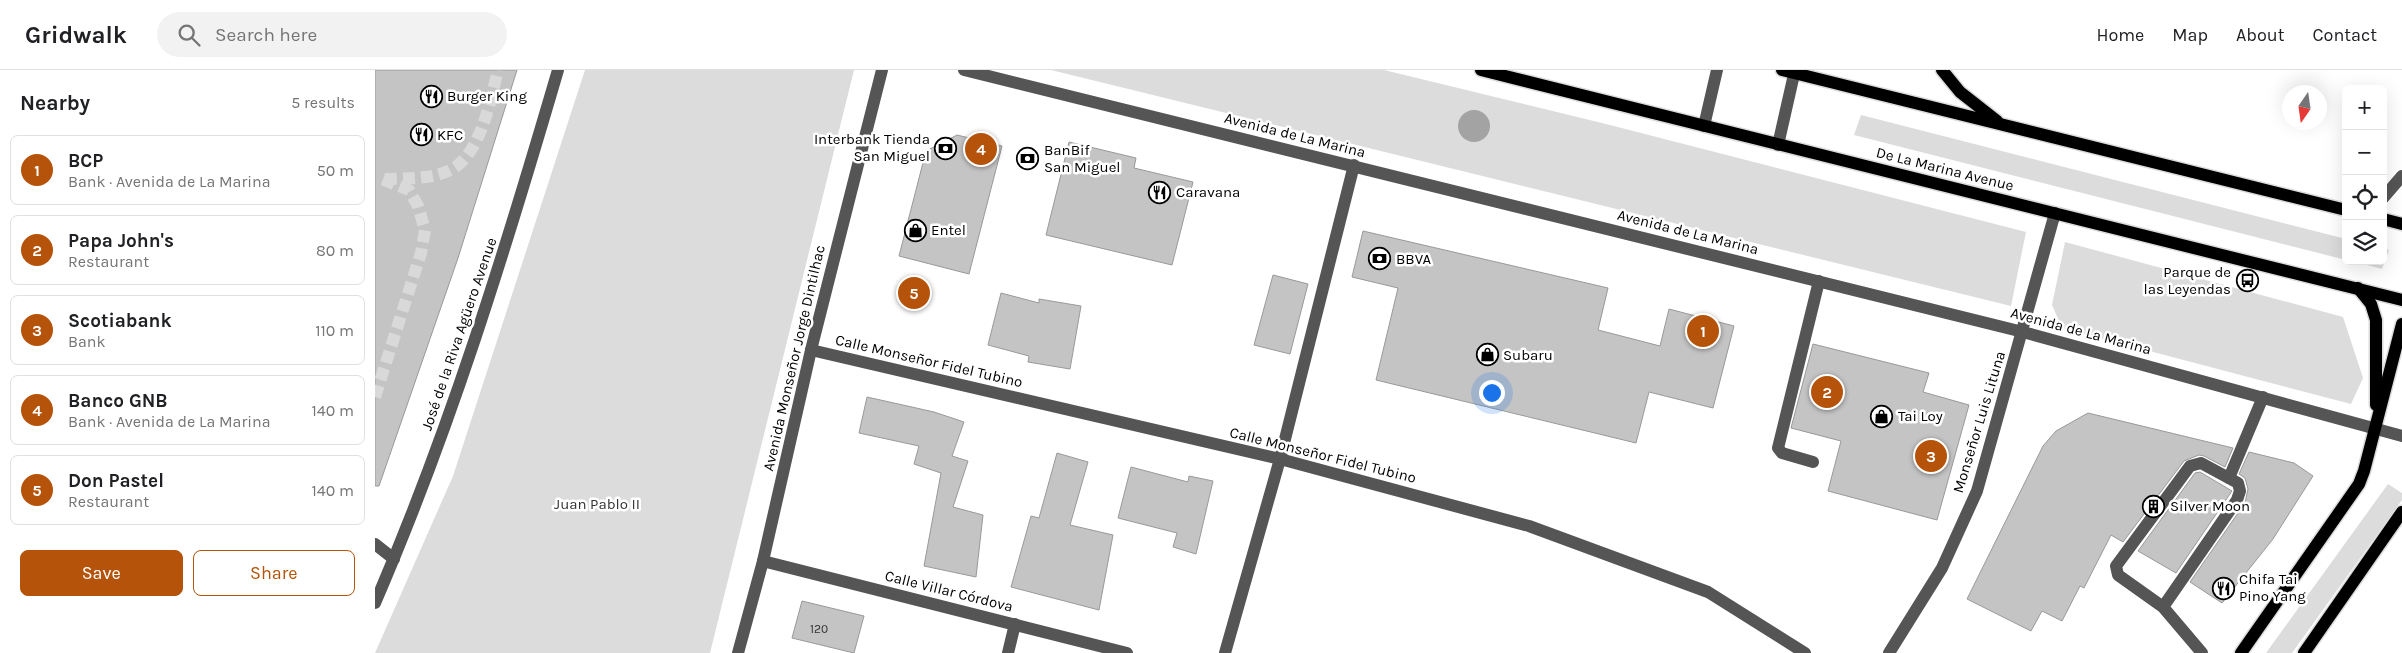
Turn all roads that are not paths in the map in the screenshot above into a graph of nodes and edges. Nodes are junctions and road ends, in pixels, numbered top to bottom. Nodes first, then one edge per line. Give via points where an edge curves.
1 (558, 70) edge
2 (882, 70) edge
3 (964, 70) edge
4 (1481, 70) edge
5 (1717, 70) edge
6 (1942, 70) edge
7 (1791, 71) edge
8 (2001, 124) junction
9 (1704, 126) junction
10 (1778, 144) junction
11 (1354, 165) junction
12 (2402, 176) edge
13 (2387, 193) edge
14 (2342, 209) edge
15 (2055, 213) junction
16 (2387, 220) edge
17 (2402, 224) edge
18 (1819, 281) junction
19 (2357, 288) junction
20 (2402, 300) edge
21 (2402, 324) edge
22 (2023, 332) junction
23 (811, 350) junction
24 (2263, 397) junction
25 (2375, 428) junction
26 (2402, 436) edge
27 (1280, 459) junction
28 (1813, 462) dead end
29 (2229, 478) junction
30 (2402, 512) edge
31 (375, 544) edge
32 (394, 559) junction
33 (763, 561) junction
34 (375, 603) edge
35 (2163, 607) junction
36 (1015, 624) junction
37 (738, 653) edge
38 (1008, 653) edge
39 (1127, 653) edge
40 (1225, 653) edge
41 (1805, 653) edge
42 (1889, 653) edge
43 (2202, 653) edge
44 (2241, 653) edge
45 (2304, 653) edge

1 - 32 street, José de la Riva Agüero Avenue via 499,268 452,409
2 - 23 street, Avenida Monseñor Jorge Dintilhac
3 - 11 street, Avenida de La Marina
4 - 9 main road, De La Marina Avenue
5 - 9 street
6 - 8 main road via 1960,92
7 - 8 main road
7 - 10 street
8 - 14 main road
9 - 10 main road, De La Marina Avenue
10 - 15 main road, De La Marina Avenue
11 - 18 street, Avenida de La Marina
11 - 27 street
12 - 13 street
15 - 19 main road, De La Marina Avenue
15 - 22 street, Monseñor Luis Lituna
16 - 17 main road
18 - 22 street, Avenida de La Marina
18 - 28 street via 1778,448 1782,453
19 - 20 main road, De La Marina Avenue
19 - 25 main road via 2371,304 2377,320
21 - 25 main road
22 - 24 street, Avenida de La Marina
22 - 42 street, Monseñor Luis Lituna via 1977,491 1942,568
23 - 27 street, Calle Monseñor Fidel Tubino
23 - 33 street, Avenida Monseñor Jorge Dintilhac
24 - 25 street, Avenida de La Marina
24 - 29 street
25 - 26 street, Avenida de La Marina
25 - 44 main road via 2359,484
27 - 40 street
27 - 41 street, Calle Monseñor Fidel Tubino via 1529,526 1699,588
29 - 35 street via 2238,483 2237,500
29 - 35 street via 2201,463 2190,466 2116,566 2118,575
30 - 45 main road
31 - 32 street
32 - 34 street, José de la Riva Agüero Avenue
33 - 36 street, Calle Villar Córdova
33 - 37 street, Avenida Monseñor Jorge Dintilhac
35 - 43 street
36 - 38 street
36 - 39 street, Calle Villar Córdova

